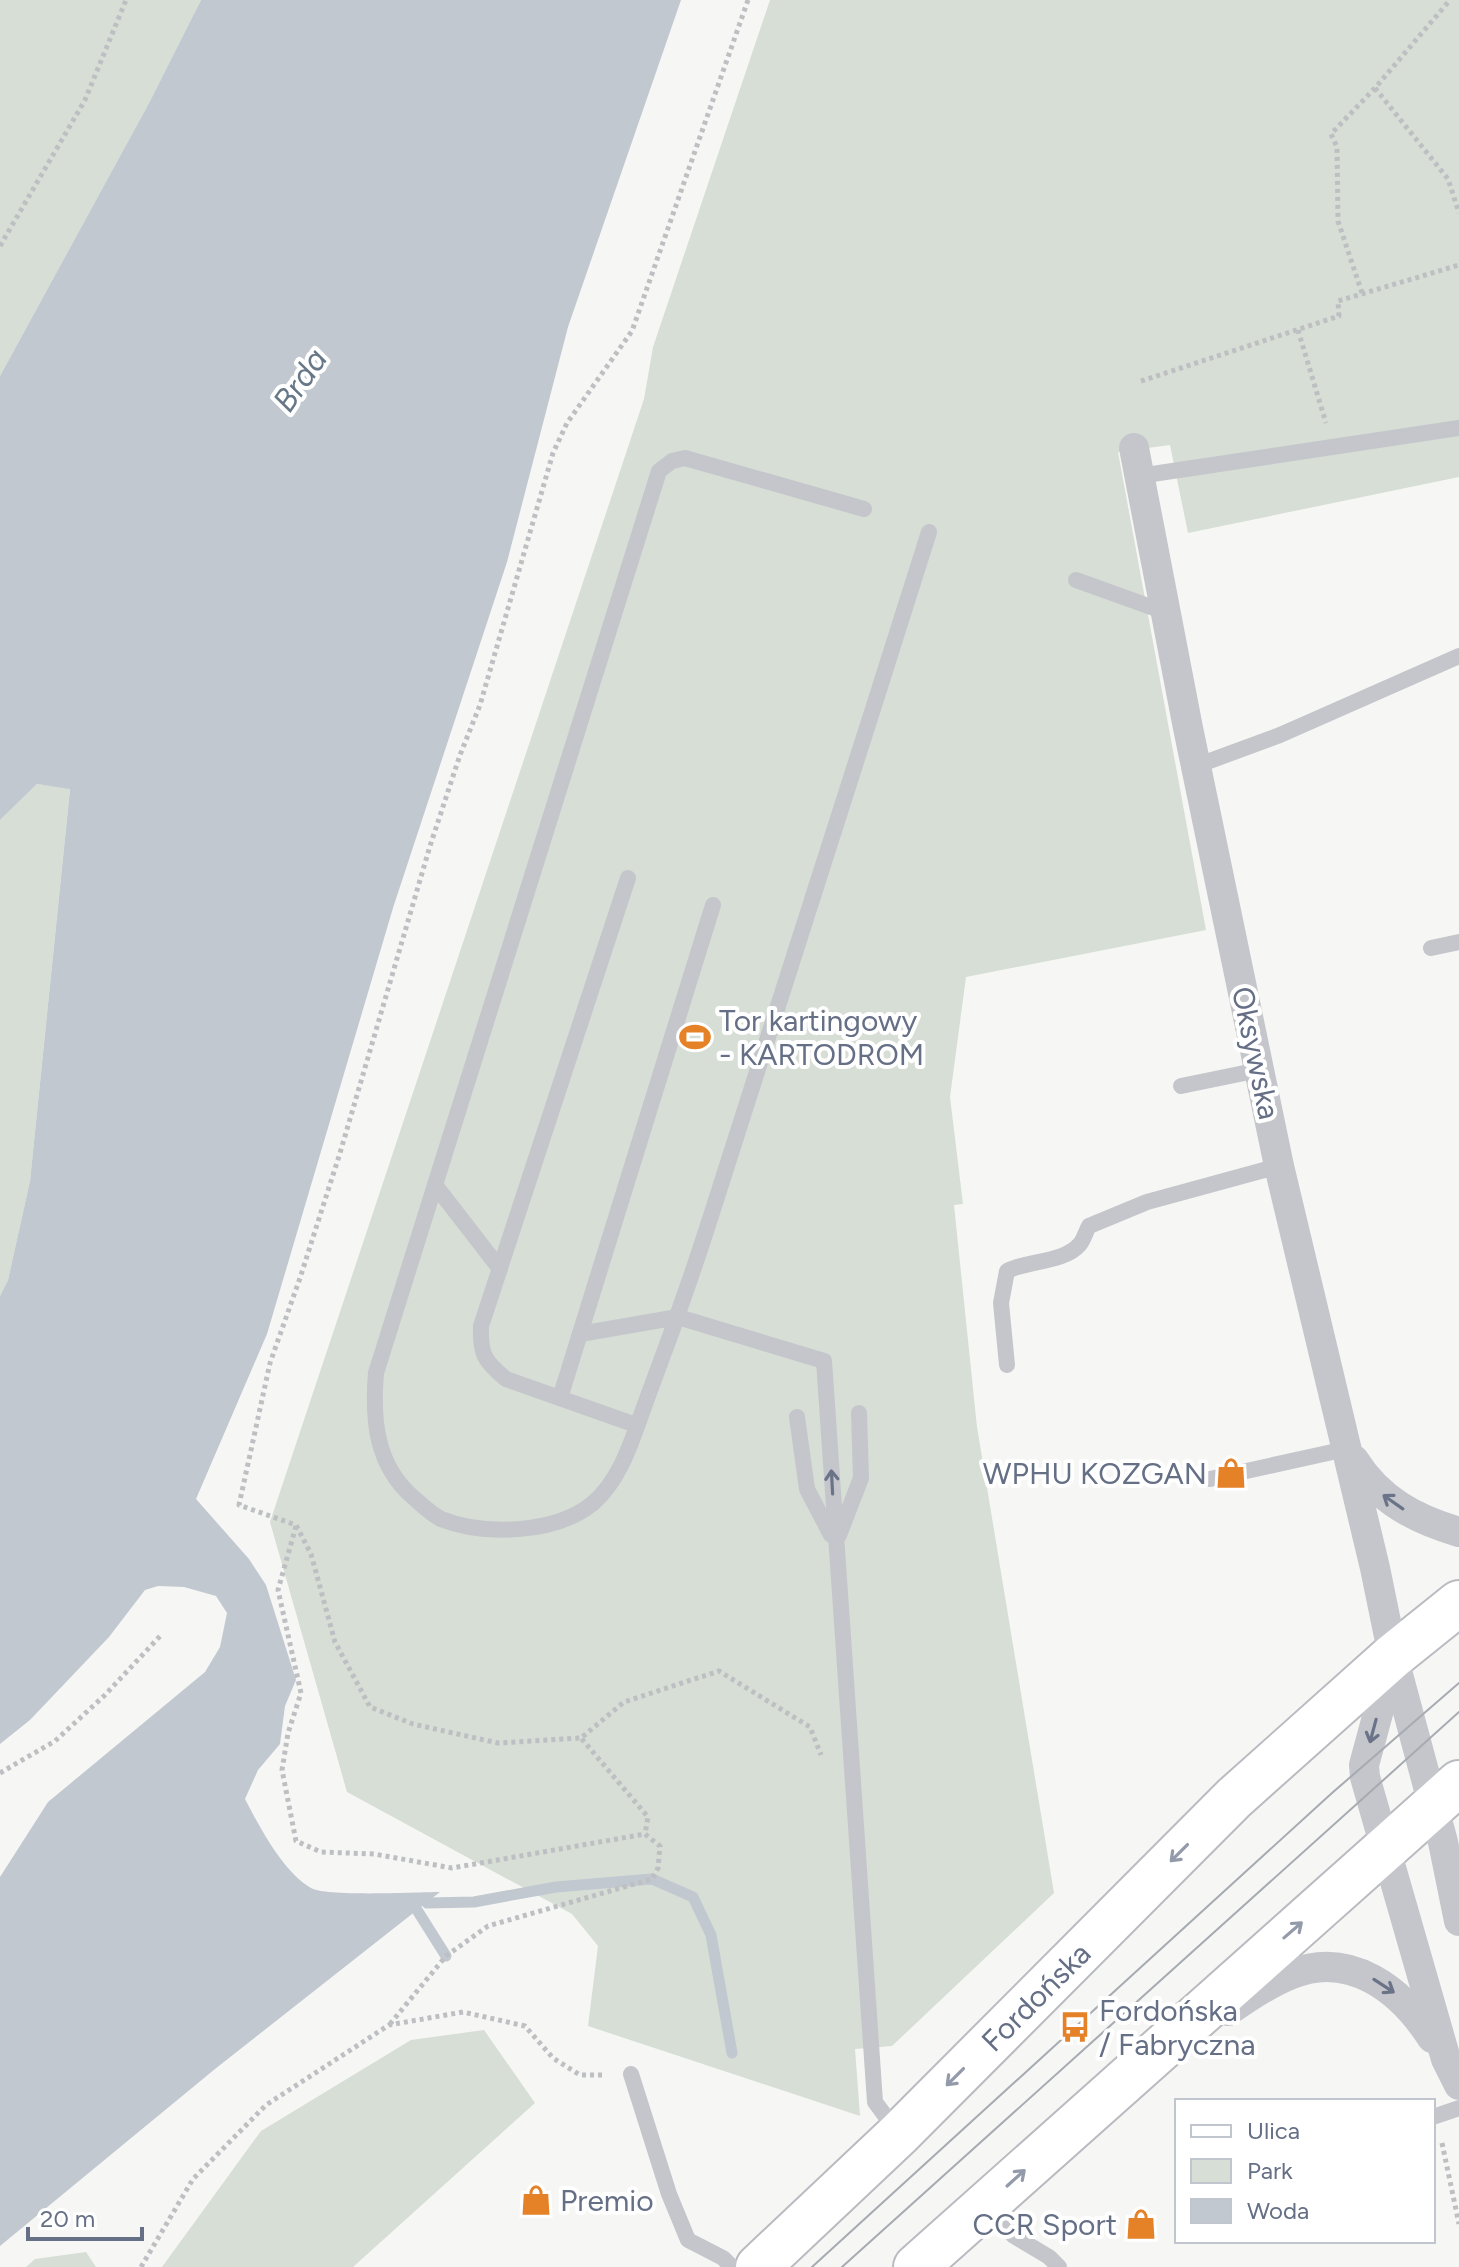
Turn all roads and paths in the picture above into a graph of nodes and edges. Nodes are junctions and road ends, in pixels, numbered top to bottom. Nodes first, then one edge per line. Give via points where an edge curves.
1 (126, 0) edge
2 (748, 0) edge
3 (1450, 0) edge
4 (1375, 88) junction
5 (1459, 213) edge
6 (0, 246) edge
7 (1459, 265) edge
8 (1362, 293) junction
9 (1298, 330) junction
10 (1141, 381) dead end
11 (1459, 428) edge
12 (1334, 447) junction
13 (1136, 462) joint
14 (864, 509) dead end
15 (929, 532) dead end
16 (1076, 580) dead end
17 (1165, 612) junction
18 (1459, 656) edge
19 (1196, 766) junction
20 (628, 878) dead end
21 (713, 905) dead end
22 (1459, 942) edge
23 (1431, 948) dead end
24 (1259, 1070) junction
25 (1181, 1086) dead end
26 (1279, 1166) junction
27 (435, 1185) junction
28 (500, 1269) junction
29 (678, 1317) junction
30 (580, 1334) junction
31 (1007, 1365) dead end
32 (560, 1398) junction
33 (859, 1413) dead end
34 (797, 1417) dead end
35 (636, 1425) junction
36 (1346, 1449) junction
37 (1210, 1479) dead end
38 (296, 1525) junction
39 (1459, 1532) edge
40 (836, 1548) junction
41 (1459, 1603) edge
42 (162, 1634) dead end
43 (1393, 1656) junction
44 (581, 1738) junction
45 (827, 1769) dead end
46 (0, 1773) edge
47 (1446, 1793) edge
48 (645, 1834) junction
49 (1385, 1849) junction
50 (1459, 1921) edge
51 (389, 2025) junction
52 (1452, 2072) edge
53 (631, 2074) joint
54 (1120, 2084) junction
55 (1459, 2108) edge
56 (1435, 2117) edge
57 (1435, 2121) edge
58 (899, 2134) junction
59 (985, 2207) junction
60 (1459, 2224) edge
61 (141, 2267) edge
62 (732, 2267) edge
63 (758, 2267) edge
64 (916, 2267) edge
65 (1059, 2267) edge

1 - 6 path via 85,100
2 - 38 path via 632,331 567,423 553,453 480,705 434,833 340,1153 270,1363 239,1505
3 - 4 path
4 - 5 path via 1448,179
4 - 8 path via 1331,134 1337,147 1338,221
7 - 8 path
8 - 9 path via 1338,301 1339,316
9 - 10 path
9 - 12 path
11 - 12 lane
12 - 13 lane
13 - 17 street, Oksywska
14 - 27 lane via 685,458 659,471
15 - 29 lane
16 - 17 lane
17 - 19 street, Oksywska
18 - 19 lane
19 - 24 street, Oksywska
20 - 28 lane
21 - 30 lane
22 - 23 lane
24 - 25 lane
24 - 26 street, Oksywska
26 - 31 lane via 1147,1202 1089,1226 1081,1243 1067,1253 1007,1271 1001,1303
26 - 36 street, Oksywska
27 - 28 lane
27 - 35 lane via 376,1373 373,1410 378,1442 407,1492 438,1518 479,1530 556,1522 591,1505 613,1479
28 - 32 lane via 481,1326 480,1348 506,1379
29 - 30 lane
29 - 35 lane
40 -> 29 lane via 824,1361
30 - 32 lane
32 - 35 lane
33 - 40 lane via 861,1478
34 - 40 lane via 807,1489
36 - 37 lane
39 -> 36 street via 1387,1500
36 - 43 street, Oksywska
38 - 44 path via 311,1554 335,1642 370,1707 413,1724 498,1743
38 - 48 path via 278,1590 301,1693 282,1770 296,1841 321,1852 374,1854 452,1868
40 - 58 lane via 875,2102
41 - 43 main road
42 - 46 path via 55,1741
43 - 47 street, Oksywska
43 -> 49 street via 1364,1765
43 -> 58 main road, Fordońska via 1234,1798
44 - 45 path via 624,1702 719,1671 810,1727
44 - 48 path via 648,1817
47 - 49 main road
47 - 50 street, Oksywska
48 - 51 path via 660,1846 652,1879 488,1926 446,1956
49 - 52 street
54 -> 49 main road
51 - 53 path via 463,2012 525,2026 553,2058 580,2075
51 - 61 path via 266,2105 193,2179
54 -> 52 street via 1264,1987 1295,1972 1330,1967 1354,1971 1401,1997
53 - 62 lane via 688,2240
59 -> 54 main road
55 - 56 lane
57 - 60 path
58 - 63 main road, Fordońska
59 - 64 main road
59 - 65 lane via 1014,2236

